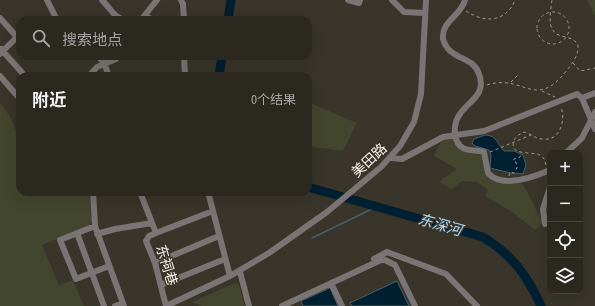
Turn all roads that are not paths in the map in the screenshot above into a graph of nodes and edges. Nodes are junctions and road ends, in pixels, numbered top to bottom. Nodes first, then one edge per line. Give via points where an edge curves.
1 (47, 0) edge
2 (102, 0) edge
3 (157, 0) edge
4 (181, 0) edge
5 (348, 0) edge
6 (360, 0) edge
7 (392, 0) edge
8 (426, 0) edge
9 (465, 0) edge
10 (425, 14) junction
11 (55, 16) edge
12 (117, 16) edge
13 (145, 16) edge
14 (184, 16) edge
15 (0, 18) edge
16 (16, 36) edge
17 (16, 38) edge
18 (1, 51) edge
19 (101, 60) edge
20 (113, 60) edge
21 (184, 60) edge
22 (104, 63) junction
23 (21, 72) edge
24 (94, 72) edge
25 (107, 72) edge
26 (185, 72) edge
27 (0, 76) edge
28 (595, 93) edge
29 (16, 94) edge
30 (582, 98) junction
31 (595, 112) edge
32 (590, 119) junction
33 (595, 129) edge
34 (455, 135) junction
35 (569, 150) edge
36 (391, 158) junction
37 (547, 172) edge
38 (93, 196) edge
39 (142, 196) edge
40 (209, 196) edge
41 (547, 196) edge
42 (213, 211) junction
43 (152, 223) junction
44 (545, 224) dead end
45 (95, 226) junction
46 (77, 233) junction
47 (156, 233) junction
48 (97, 234) junction
49 (219, 236) junction
50 (226, 259) junction
51 (376, 262) junction
52 (155, 263) junction
53 (109, 266) junction
54 (240, 272) junction
55 (92, 273) junction
56 (230, 276) junction
57 (331, 283) junction
58 (161, 285) junction
59 (295, 303) edge
60 (123, 304) edge
61 (104, 306) edge
62 (115, 306) edge
63 (166, 306) edge
64 (249, 306) edge
65 (282, 306) edge
66 (342, 306) edge
67 (415, 306) edge
68 (477, 306) edge

1 - 11 street
2 - 12 street
3 - 13 street
4 - 14 street
5 - 6 street via 359,3
7 - 10 street via 404,12
8 - 10 street, 美田路
9 - 34 street via 462,8 446,25 443,39 452,54 470,62 476,68 480,76 480,87 476,98 458,115 454,125
10 - 36 street, 美田路 via 423,80 419,108 408,135
15 - 16 street
17 - 18 street
18 - 23 street
19 - 22 street
20 - 22 street
21 - 26 street
22 - 24 street
22 - 25 street
27 - 29 street
28 - 30 street
30 - 32 street
30 - 34 street via 577,94 484,131
31 - 32 street
32 - 33 street
32 - 35 street via 582,138
34 - 36 street via 439,140 402,159
34 - 37 street via 462,148 485,153 489,175 498,179 531,178
36 - 54 street, 美田路 via 327,212
38 - 45 street
39 - 43 street, 东祠巷
40 - 42 street
41 - 44 street via 543,209
42 - 47 street
42 - 49 street
43 - 47 street, 东祠巷
43 - 48 street
45 - 46 street
45 - 48 street
46 - 55 street
46 - 55 street via 60,240 76,279
47 - 52 street, 东祠巷 via 149,236 146,241
48 - 53 street
49 - 50 street
49 - 52 street
50 - 56 street
50 - 58 street
51 - 57 street
51 - 67 street via 385,260 396,265
51 - 68 street via 374,258 387,252 446,274
52 - 58 street, 东祠巷
53 - 55 street
53 - 60 street
54 - 56 street, 美田路
54 - 64 street
55 - 61 street
56 - 63 street, 美田路
57 - 59 street
57 - 66 street
58 - 63 street, 东祠巷
59 - 65 street
60 - 62 street

